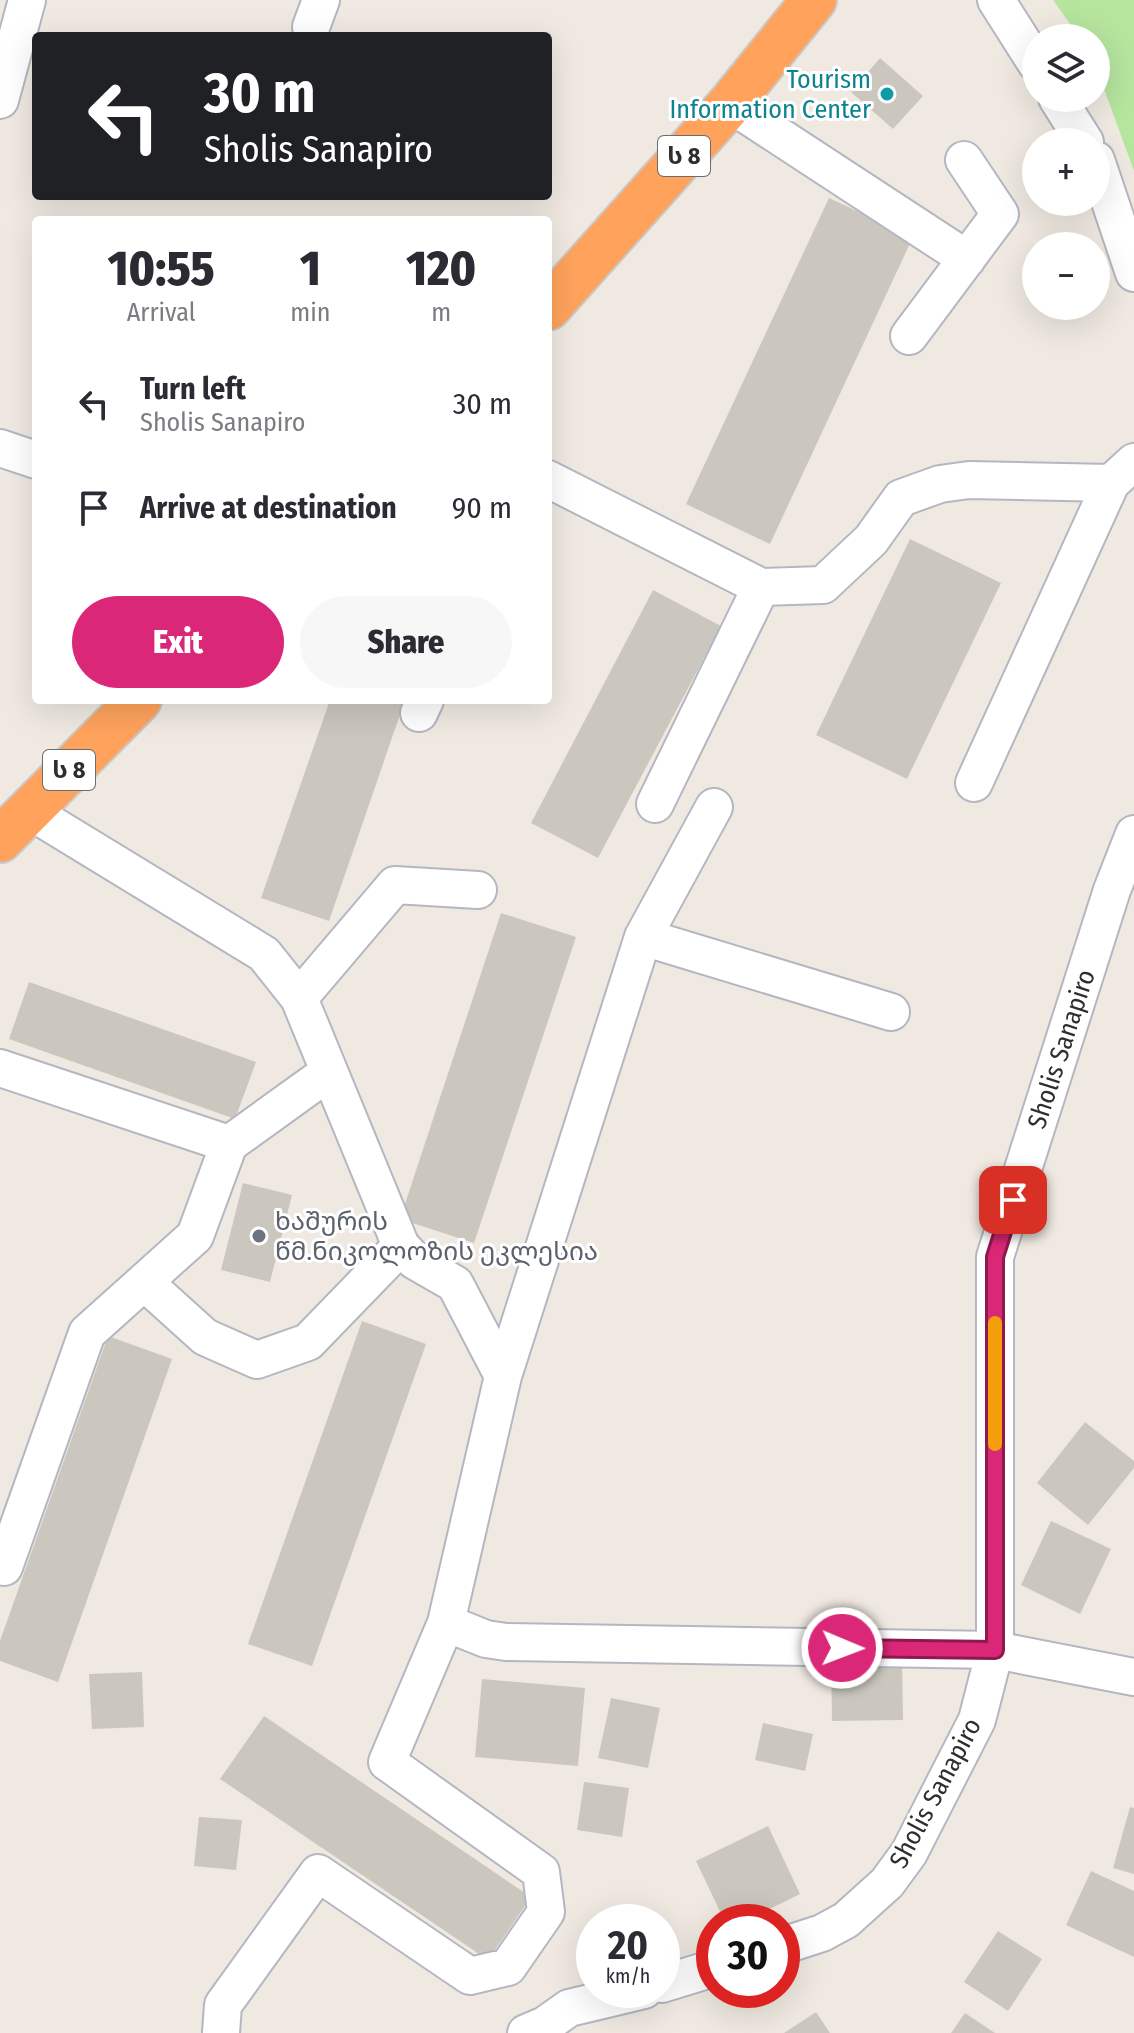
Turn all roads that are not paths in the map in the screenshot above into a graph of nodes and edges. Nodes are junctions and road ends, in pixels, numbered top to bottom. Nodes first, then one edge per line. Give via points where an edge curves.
1 (27, 0) edge
2 (814, 0) edge
3 (996, 0) edge
4 (1022, 41) edge
5 (0, 100) edge
6 (730, 104) junction
7 (964, 160) dead end
8 (1110, 202) edge
9 (967, 259) junction
10 (1134, 273) edge
11 (552, 304) edge
12 (909, 336) dead end
13 (0, 448) edge
14 (32, 459) edge
15 (1122, 473) edge
16 (552, 481) edge
17 (761, 587) junction
18 (135, 704) edge
19 (974, 783) dead end
20 (655, 804) dead end
21 (714, 807) dead end
22 (14, 825) edge
23 (1134, 834) edge
24 (478, 890) dead end
25 (1123, 893) edge
26 (643, 937) junction
27 (299, 998) junction
28 (891, 1012) dead end
29 (0, 1068) edge
30 (329, 1072) junction
31 (229, 1144) junction
32 (401, 1246) junction
33 (144, 1282) junction
34 (503, 1376) junction
35 (4, 1567) dead end
36 (446, 1623) junction
37 (995, 1650) junction
38 (1134, 1677) edge
39 (800, 1940) edge
40 (576, 2006) edge
41 (540, 2031) edge
42 (221, 2033) edge

1 - 5 street
2 - 6 highway, ს 8
3 - 4 street
6 - 9 street
6 - 11 highway, ს 8
7 - 9 street via 1000,214
8 - 10 street
9 - 12 street
13 - 14 street
15 - 17 street via 940,484 901,498 871,540 823,585
15 - 19 street
16 - 17 street
17 - 20 street
18 - 22 highway, ს 8
21 - 26 street
22 - 27 street via 264,954
23 - 25 street, Sholis Sanapiro
24 - 27 street via 395,885
25 - 37 street, Sholis Sanapiro via 995,1257
26 - 28 street
26 - 34 street
27 - 30 street
29 - 31 street
30 - 31 street
30 - 32 street
31 - 33 street via 195,1236
32 - 33 street via 308,1342 257,1360 205,1337
32 - 34 street via 415,1261 455,1284
33 - 35 street via 87,1333
34 - 36 street
36 - 37 street via 506,1642
36 - 42 street via 387,1762 541,1872 546,1912 508,1967 470,1976 318,1873 223,2005
37 - 38 street
37 - 39 street, Sholis Sanapiro via 977,1720 909,1853 887,1883 846,1920
40 - 41 street

